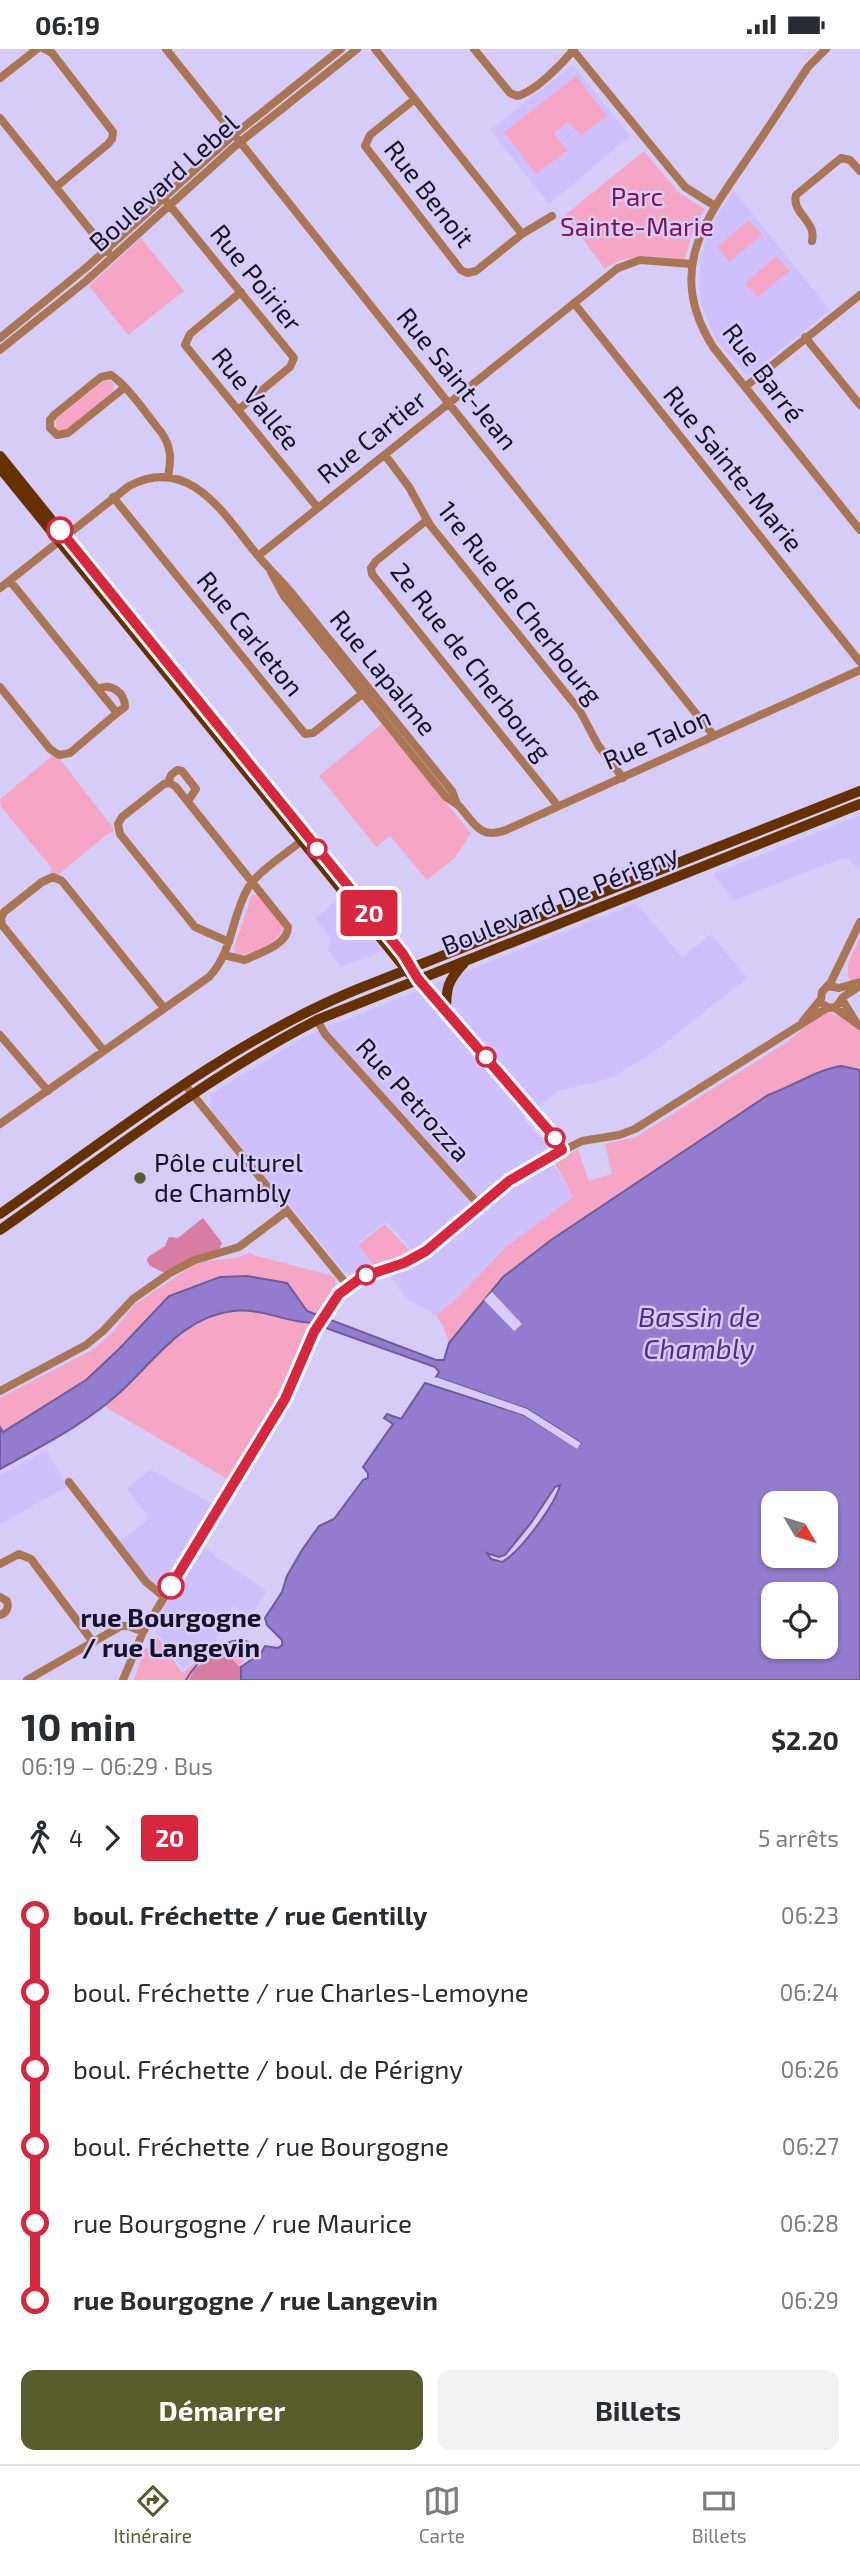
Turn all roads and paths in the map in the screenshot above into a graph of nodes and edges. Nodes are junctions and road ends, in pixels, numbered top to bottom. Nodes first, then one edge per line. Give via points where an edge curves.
1 (37, 49) edge
2 (44, 49) edge
3 (166, 49) edge
4 (341, 49) edge
5 (357, 49) edge
6 (375, 49) edge
7 (474, 49) edge
8 (573, 49) edge
9 (826, 49) edge
10 (0, 78) edge
11 (415, 99) junction
12 (0, 118) edge
13 (237, 138) junction
14 (860, 171) edge
15 (56, 187) junction
16 (163, 197) junction
17 (169, 205) junction
18 (715, 206) junction
19 (552, 216) dead end
20 (522, 234) junction
21 (812, 241) dead end
22 (109, 253) junction
23 (692, 264) junction
24 (241, 292) junction
25 (860, 295) edge
26 (574, 303) junction
27 (805, 337) junction
28 (0, 338) edge
29 (0, 350) edge
30 (745, 387) junction
31 (124, 388) junction
32 (449, 403) junction
33 (860, 405) edge
34 (238, 410) junction
35 (385, 455) junction
36 (0, 456) edge
37 (0, 468) edge
38 (168, 477) junction
39 (113, 497) junction
40 (318, 508) junction
41 (427, 520) junction
42 (860, 530) edge
43 (62, 539) junction
44 (258, 556) junction
45 (10, 580) junction
46 (0, 588) edge
47 (860, 662) edge
48 (860, 670) edge
49 (0, 687) edge
50 (98, 689) junction
51 (366, 691) junction
52 (117, 713) junction
53 (714, 736) junction
54 (623, 778) junction
55 (168, 783) junction
56 (860, 791) edge
57 (188, 801) junction
58 (860, 804) edge
59 (558, 806) junction
60 (472, 822) joint
61 (305, 839) junction
62 (253, 881) junction
63 (860, 922) edge
64 (229, 942) junction
65 (224, 955) junction
66 (843, 959) junction
67 (466, 960) junction
68 (409, 969) junction
69 (418, 979) junction
70 (860, 984) edge
71 (828, 986) junction
72 (839, 988) junction
73 (821, 999) junction
74 (843, 999) junction
75 (164, 1008) junction
76 (831, 1008) junction
77 (446, 1013) junction
78 (317, 1020) junction
79 (801, 1023) junction
80 (859, 1025) edge
81 (0, 1035) edge
82 (104, 1051) junction
83 (185, 1085) junction
84 (48, 1091) junction
85 (192, 1096) junction
86 (0, 1124) edge
87 (562, 1150) junction
88 (480, 1206) junction
89 (287, 1211) junction
90 (0, 1215) edge
91 (0, 1230) edge
92 (348, 1286) junction
93 (0, 1391) edge
94 (69, 1482) dead end
95 (0, 1564) edge
96 (0, 1597) edge
97 (164, 1597) junction
98 (0, 1615) edge
99 (144, 1632) junction
100 (93, 1642) junction
101 (27, 1680) edge
102 (123, 1680) edge

1 - 10 street
2 - 15 street via 52,53 113,132 108,144
3 - 13 street, Rue Saint-Jean
4 - 13 street, Boulevard Lebel
5 - 13 street, Boulevard Lebel
6 - 11 street
7 - 8 street via 517,96 568,59
8 - 18 street via 685,187
9 - 18 street, Rue Barré via 808,67
11 - 20 street
11 - 20 street, Rue Benoit via 370,135 365,146 452,259 463,271 474,273
12 - 15 street
13 - 16 street, Boulevard Lebel
13 - 17 street, Boulevard Lebel
13 - 32 street, Rue Saint-Jean
14 - 21 street via 841,158 796,195 795,204 813,229
15 - 22 street
16 - 17 street, Rue Poirier
16 - 22 street, Boulevard Lebel
17 - 22 street, Boulevard Lebel
17 - 24 street, Rue Poirier
18 - 23 street, Rue Barré via 701,231
19 - 20 street, Rue Benoit
22 - 28 street, Boulevard Lebel
22 - 29 street, Boulevard Lebel
23 - 26 street, Rue Cartier via 633,261
23 - 30 street, Rue Barré via 701,325
24 - 34 street, Rue Vallée via 185,343
24 - 34 street, Rue Poirier via 294,359
25 - 27 street
26 - 32 street, Rue Cartier
26 - 47 street, Rue Sainte-Marie
27 - 30 street
27 - 33 street
30 - 42 street, Rue Barré
31 - 31 street via 113,376 103,376 52,417 51,431 68,433
31 - 38 street via 168,443
32 - 35 street, Rue Cartier
32 - 53 street, Rue Saint-Jean
34 - 40 street, Rue Vallée
35 - 40 street, Rue Cartier
35 - 41 street, 1re Rue de Cherbourg
36 - 43 main road
37 - 43 main road
38 - 39 street via 137,482
38 - 44 street, Rue Lapalme via 203,492
39 - 43 street
39 - 51 street, Rue Carleton via 302,731 313,733
40 - 44 street, Rue Cartier
41 - 54 street, 1re Rue de Cherbourg via 576,706
41 - 59 street, 2e Rue de Cherbourg via 376,561 372,574
43 - 45 street
43 - 61 main road
44 - 51 street, Rue Lapalme via 284,596
45 - 46 street
45 - 50 street
48 - 53 street, Rue Talon
49 - 52 street via 59,755 70,753
50 - 52 street
50 - 52 street via 110,686 121,696 126,705
51 - 60 street, Rue Lapalme via 446,797
53 - 54 street, Rue Talon
54 - 59 street, Rue Talon
55 - 57 street
55 - 57 street via 172,773 182,771 196,789
55 - 64 street via 122,817 120,834 195,927
56 - 68 main road, Boulevard De Périgny
57 - 62 street
58 - 67 main road, Boulevard De Périgny
59 - 60 street, Rue Talon via 497,833 484,832
61 - 62 street
61 - 68 main road
62 - 64 street via 242,899
62 - 65 street via 285,922 288,934 245,960
63 - 66 street
64 - 65 street
65 - 75 street via 211,975
66 - 71 street
66 - 72 street
67 - 69 main road, Boulevard De Périgny
67 - 77 main road via 450,980
68 - 69 main road
68 - 83 main road, Boulevard De Périgny via 288,1021
69 - 77 street
69 - 78 main road, Boulevard De Périgny
70 - 72 street
70 - 74 street
71 - 72 street
71 - 73 street
72 - 74 street
73 - 76 street
73 - 79 street
74 - 76 street
74 - 80 street
75 - 82 street
75 - 82 street via 60,879 44,880 4,912 2,925
76 - 79 street
76 - 80 street
77 - 87 street
78 - 85 main road, Boulevard De Périgny
78 - 88 street, Rue Petrozza
79 - 87 street via 635,1129
81 - 84 street
82 - 84 street
83 - 85 street
83 - 90 main road, Boulevard De Périgny
84 - 86 street
85 - 89 street
85 - 91 main road, Boulevard De Périgny
87 - 88 street via 517,1175
88 - 92 street via 426,1251
89 - 92 street
89 - 93 street via 239,1247 177,1269 134,1299 86,1345
92 - 97 street via 314,1332 285,1399
94 - 97 street via 146,1582
95 - 100 street via 19,1554 31,1559
96 - 98 street via 8,1607
97 - 99 street
99 - 100 street via 123,1625
99 - 102 street
100 - 101 street

